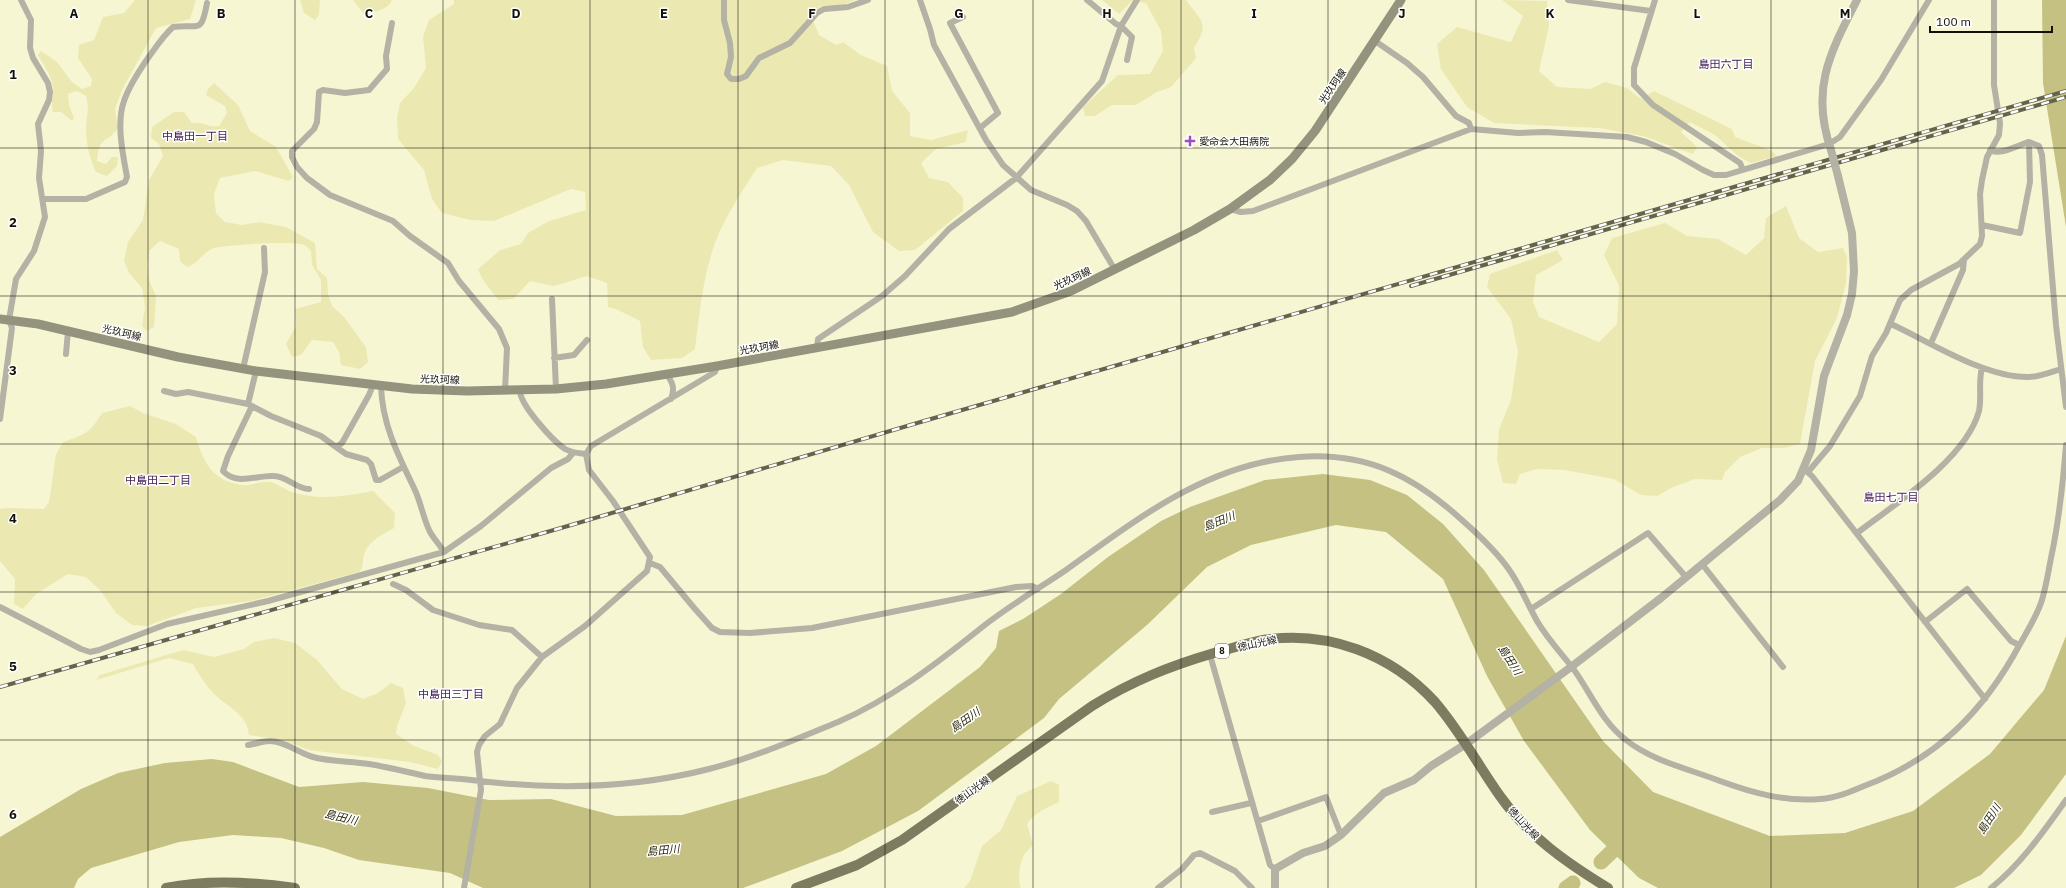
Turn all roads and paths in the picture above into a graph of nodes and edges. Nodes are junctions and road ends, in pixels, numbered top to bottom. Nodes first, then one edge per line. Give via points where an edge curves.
1 (21, 0) edge
2 (724, 0) edge
3 (868, 0) edge
4 (920, 0) edge
5 (1087, 0) edge
6 (1137, 0) edge
7 (1401, 0) edge
8 (1568, 0) edge
9 (1655, 0) edge
10 (1858, 0) edge
11 (1929, 0) edge
12 (1994, 0) edge
13 (208, 3) dead end
14 (1651, 11) junction
15 (963, 17) dead end
16 (392, 23) dead end
17 (1121, 26) junction
18 (1375, 41) junction
19 (1127, 60) dead end
20 (980, 128) junction
21 (1472, 129) junction
22 (2029, 142) junction
23 (1830, 147) junction
24 (1990, 150) junction
25 (1743, 170) junction
26 (1016, 178) junction
27 (43, 199) junction
28 (1230, 209) junction
29 (1982, 225) junction
30 (264, 248) dead end
31 (1964, 260) junction
32 (1115, 270) junction
33 (552, 299) dead end
34 (4, 320) edge
35 (1890, 324) junction
36 (68, 331) junction
37 (587, 340) dead end
38 (1931, 343) junction
39 (817, 348) junction
40 (66, 354) dead end
41 (554, 358) junction
42 (717, 366) junction
43 (1982, 368) junction
44 (243, 369) junction
45 (2061, 369) junction
46 (256, 371) junction
47 (667, 375) junction
48 (377, 386) junction
49 (556, 389) junction
50 (505, 390) junction
51 (520, 390) junction
52 (164, 391) dead end
53 (671, 399) junction
54 (250, 405) junction
55 (2066, 407) edge
56 (0, 419) edge
57 (2066, 445) edge
58 (336, 448) junction
59 (572, 453) junction
60 (586, 454) junction
61 (403, 467) junction
62 (1806, 471) junction
63 (309, 489) dead end
64 (1857, 534) junction
65 (444, 552) junction
66 (650, 562) junction
67 (1702, 564) junction
68 (1686, 577) junction
69 (393, 584) dead end
70 (1038, 589) junction
71 (0, 607) edge
72 (1531, 609) junction
73 (1925, 622) junction
74 (2019, 645) junction
75 (1210, 655) junction
76 (542, 657) junction
77 (1783, 667) dead end
78 (1568, 669) junction
79 (1985, 699) junction
80 (1470, 742) junction
81 (248, 745) dead end
82 (481, 782) junction
83 (2066, 800) edge
84 (1251, 803) junction
85 (1212, 812) dead end
86 (1258, 821) junction
87 (1341, 835) junction
88 (1275, 869) junction
89 (166, 888) edge
90 (295, 888) edge
91 (464, 888) edge
92 (796, 888) edge
93 (1158, 888) edge
94 (1252, 888) edge
95 (1275, 888) edge
96 (1608, 888) edge
97 (1991, 888) edge

1 - 27 street via 31,20 30,48 33,58 48,83 50,92 38,124 41,151 39,178
2 - 3 street via 724,20 731,57 728,74 731,78 739,80 746,76 759,58 790,43 817,13 824,9 848,7
4 - 20 street via 934,45
5 - 17 street
6 - 17 street
7 - 18 main road, 光玖珂線
8 - 14 street
9 - 14 street
10 - 23 street via 1833,48 1825,73 1822,113
11 - 23 street via 1881,80
12 - 24 street via 1994,85 2000,123 1999,135
13 - 27 street via 201,25 196,28 173,27 164,35 141,68 124,100 121,136 126,182 86,199
14 - 25 street via 1634,68 1634,85 1653,105 1740,163
15 - 20 street via 950,23 998,113
16 - 50 street via 386,56 387,69 369,90 345,93 323,90 320,92 318,122 292,151 292,157 307,178 330,195 393,221 448,263 459,281 499,328 507,348
17 - 19 street via 1132,37
17 - 26 street via 1102,81
18 - 21 street via 1423,77 1456,116 1469,123
18 - 28 main road, 光玖珂線 via 1315,131 1292,159 1270,180
20 - 26 street via 1003,165
21 - 25 street via 1627,137 1675,154 1714,175 1726,175
21 - 28 street via 1253,211 1241,212
22 - 24 street via 2000,152
22 - 29 street via 2030,182 2020,233
22 - 45 street via 2039,146 2042,155
23 - 25 street
23 - 62 street, bridge via 1853,239 1854,271 1847,315 1824,376
24 - 29 street via 1986,157 1981,187
26 - 32 street via 1031,190 1077,211 1086,221
26 - 39 street via 950,229 882,296 818,339
27 - 34 street via 43,227 29,260 16,279
28 - 32 main road, 光玖珂線
29 - 31 street via 1980,244
30 - 44 street via 265,272
31 - 35 street via 1911,290 1900,300
31 - 38 street via 1963,270
32 - 39 main road, 光玖珂線 via 1049,300 1012,312
33 - 41 street
34 - 36 main road, 光玖珂線
34 - 56 street via 12,328
35 - 38 street
35 - 62 street via 1872,356 1860,396 1830,446
36 - 40 street
36 - 44 main road, 光玖珂線 via 178,357
37 - 41 street via 574,355
38 - 43 street
39 - 42 main road, 光玖珂線
41 - 49 street
42 - 47 main road, 光玖珂線
42 - 53 street via 715,372
43 - 45 street via 2013,376 2030,377
43 - 64 street via 1979,410 1958,450
44 - 46 main road, 光玖珂線
45 - 55 street
46 - 48 main road, 光玖珂線
46 - 54 street
47 - 49 main road, 光玖珂線
47 - 53 street via 673,383
48 - 50 main road, 光玖珂線
48 - 58 street via 342,443
48 - 61 street via 385,422
49 - 51 main road, 光玖珂線
50 - 51 main road, 光玖珂線
51 - 59 street via 523,402 555,441
52 - 54 street via 176,394 188,392
53 - 60 street via 591,446
54 - 58 street via 321,436
54 - 63 street via 223,471 229,477 243,480 280,477 303,489
57 - 74 street via 2062,497 2045,585 2038,608
58 - 61 street via 367,460 371,464 376,480
59 - 60 street
59 - 65 street via 568,459 551,468 481,526
60 - 66 street via 589,470 613,501 650,557
61 - 65 street via 430,532
62 - 64 street
62 - 67 street via 1780,500
64 - 73 street
65 - 71 street via 268,601 167,624 90,652
66 - 70 street via 660,567 712,628 720,632 750,633 812,628 1016,587 1032,586
66 - 76 street via 646,571 607,607
67 - 68 street
67 - 77 street
68 - 72 street via 1648,533
68 - 78 street
69 - 76 street via 406,590 433,610 479,625 512,630
70 - 72 street via 1119,530 1184,491 1240,467 1271,459 1337,457 1364,461 1388,469 1441,500 1496,553 1518,583
70 - 82 street via 982,627 931,668 884,698 857,713 743,758 710,769 633,784 573,786
72 - 78 street
73 - 74 street via 1967,589 2012,641
73 - 79 street
74 - 79 street
75 - 80 main road, 徳山光線 / 8 via 1262,640 1288,637 1340,643 1367,652 1416,683
75 - 84 street
75 - 92 main road, 徳山光線 / 8 via 1165,668 1123,687 1092,706 902,840 857,865
76 - 82 street via 516,688 500,724 485,736 479,745 477,752
78 - 79 street via 1610,724 1624,739 1641,751 1747,791 1790,799 1819,800 1835,797 1877,782 1936,748 1960,728
78 - 80 street
80 - 87 street via 1431,766 1414,780 1384,793
80 - 96 main road, 徳山光線 / 8 via 1501,798 1536,837 1560,857
81 - 82 street via 272,741 314,758 368,764 424,776
82 - 91 street
83 - 97 street via 2036,842 2004,878
84 - 85 street
84 - 86 street
86 - 87 street via 1326,797
86 - 88 street via 1270,865
87 - 88 street via 1325,846 1303,853
88 - 95 street
89 - 90 main road via 225,882
93 - 94 street via 1182,869 1194,855 1200,853 1235,870

